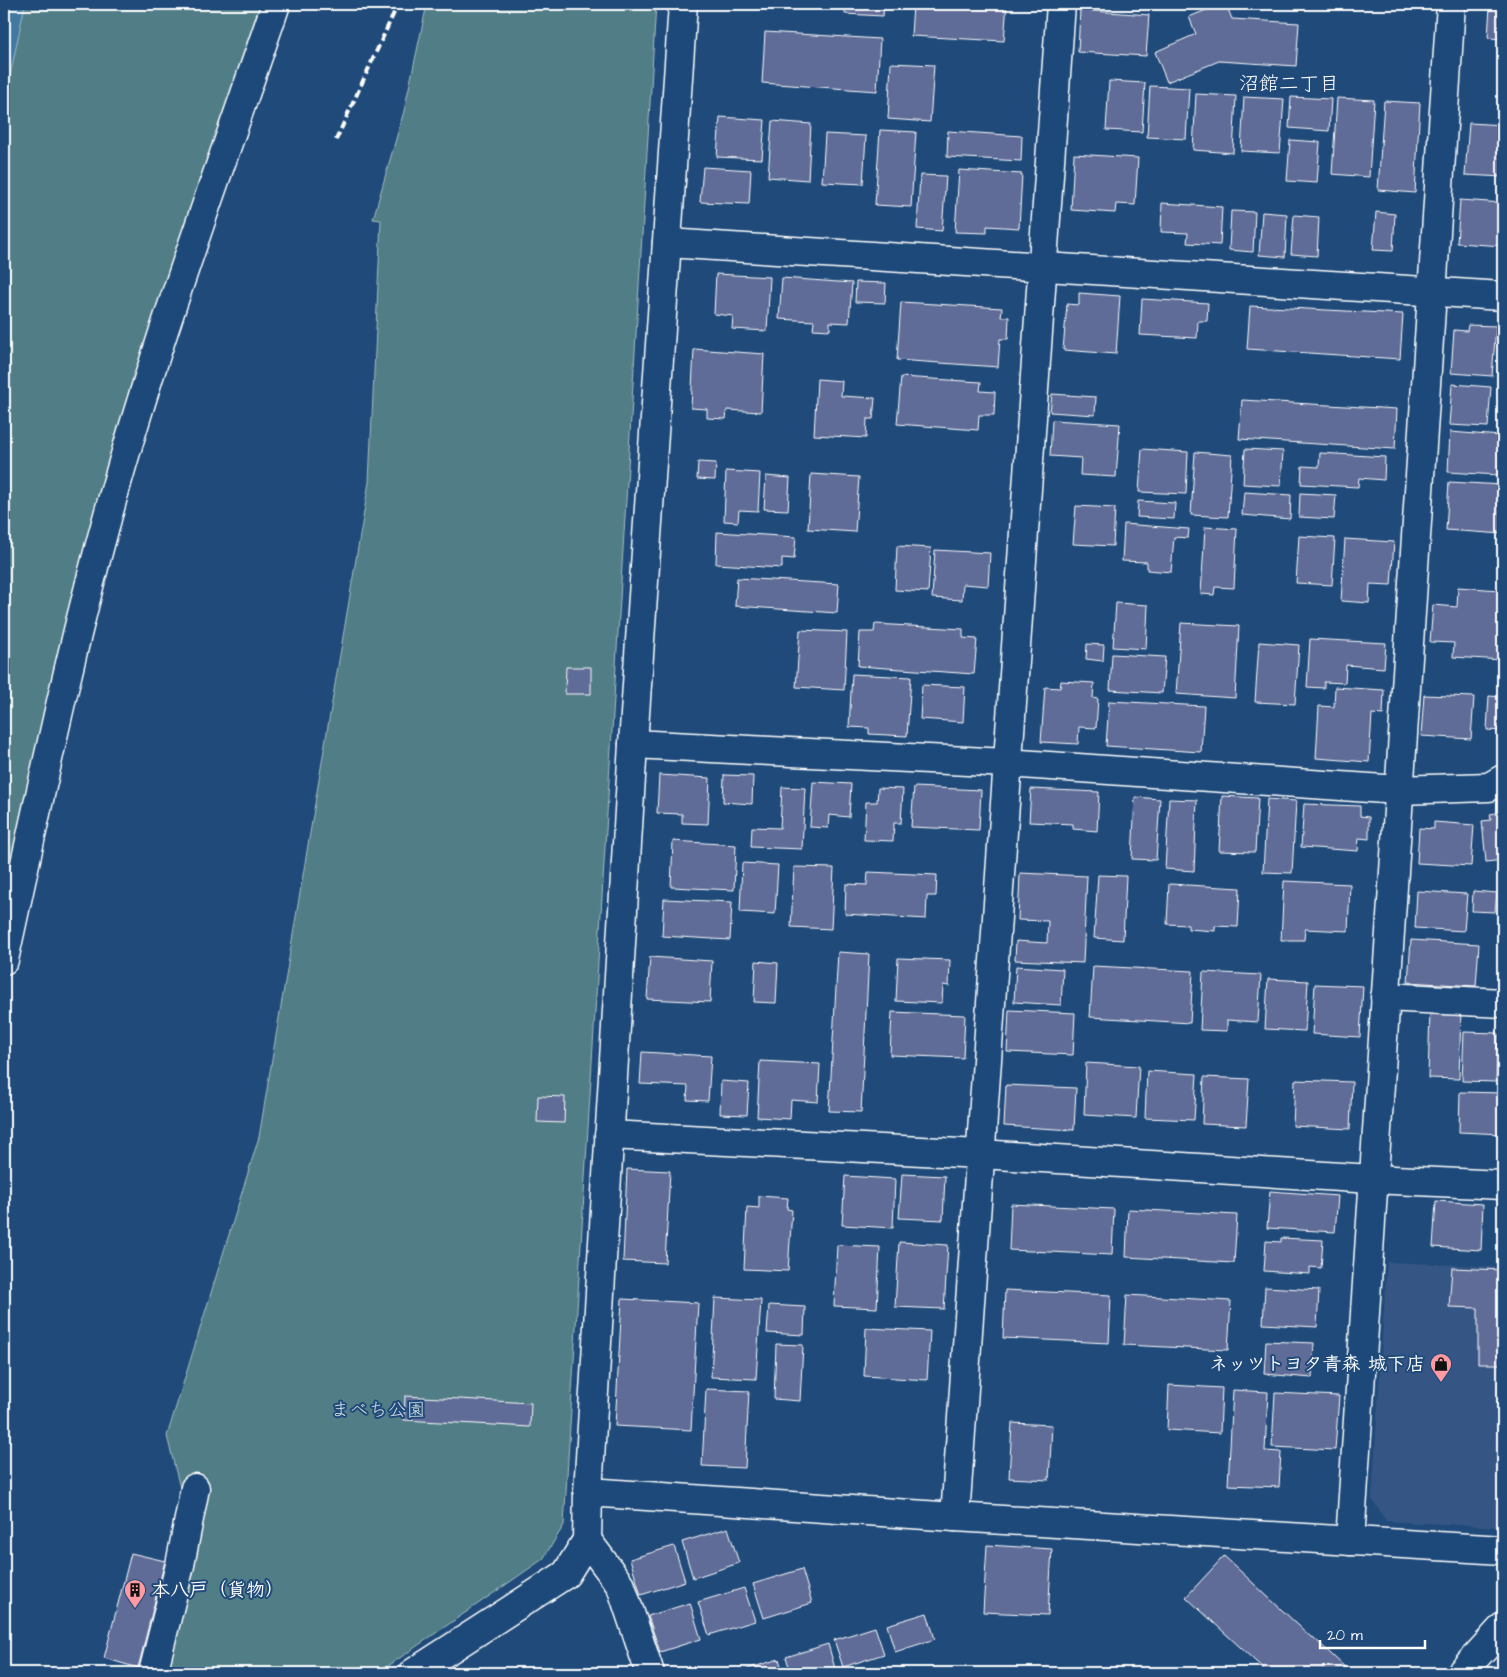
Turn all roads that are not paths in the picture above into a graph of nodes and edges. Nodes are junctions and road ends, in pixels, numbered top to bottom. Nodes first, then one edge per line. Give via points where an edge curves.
1 (276, 4) edge
2 (683, 4) edge
3 (1061, 4) edge
4 (1451, 4) edge
5 (667, 243) junction
6 (1043, 266) junction
7 (1434, 292) junction
8 (1503, 296) edge
9 (633, 744) junction
10 (1007, 763) junction
11 (1503, 779) edge
12 (1399, 790) junction
13 (4, 960) edge
14 (1385, 997) junction
15 (1503, 1003) edge
16 (609, 1134) junction
17 (980, 1154) junction
18 (1372, 1179) junction
19 (1503, 1185) edge
20 (195, 1488) dead end
21 (588, 1492) junction
22 (955, 1517) junction
23 (587, 1540) junction
24 (1350, 1541) junction
25 (1503, 1550) edge
26 (1503, 1627) edge
27 (153, 1673) edge
28 (414, 1673) edge
29 (650, 1673) edge
30 (1462, 1673) edge

1 - 13 street via 167,320 117,483 71,660
2 - 5 street
3 - 6 street
4 - 7 street
5 - 6 street
5 - 9 street
6 - 7 street
6 - 10 street
7 - 8 street
7 - 12 street
9 - 10 street
9 - 16 street
10 - 12 street
10 - 17 street
11 - 12 street via 1489,787
12 - 14 street
14 - 15 street
14 - 18 street
16 - 17 street
16 - 21 street
17 - 18 street
17 - 22 street
18 - 19 street
18 - 24 street
20 - 27 street
21 - 22 street
21 - 23 street
22 - 24 street
23 - 28 street via 566,1574
23 - 29 street via 621,1586
24 - 25 street
26 - 30 street

